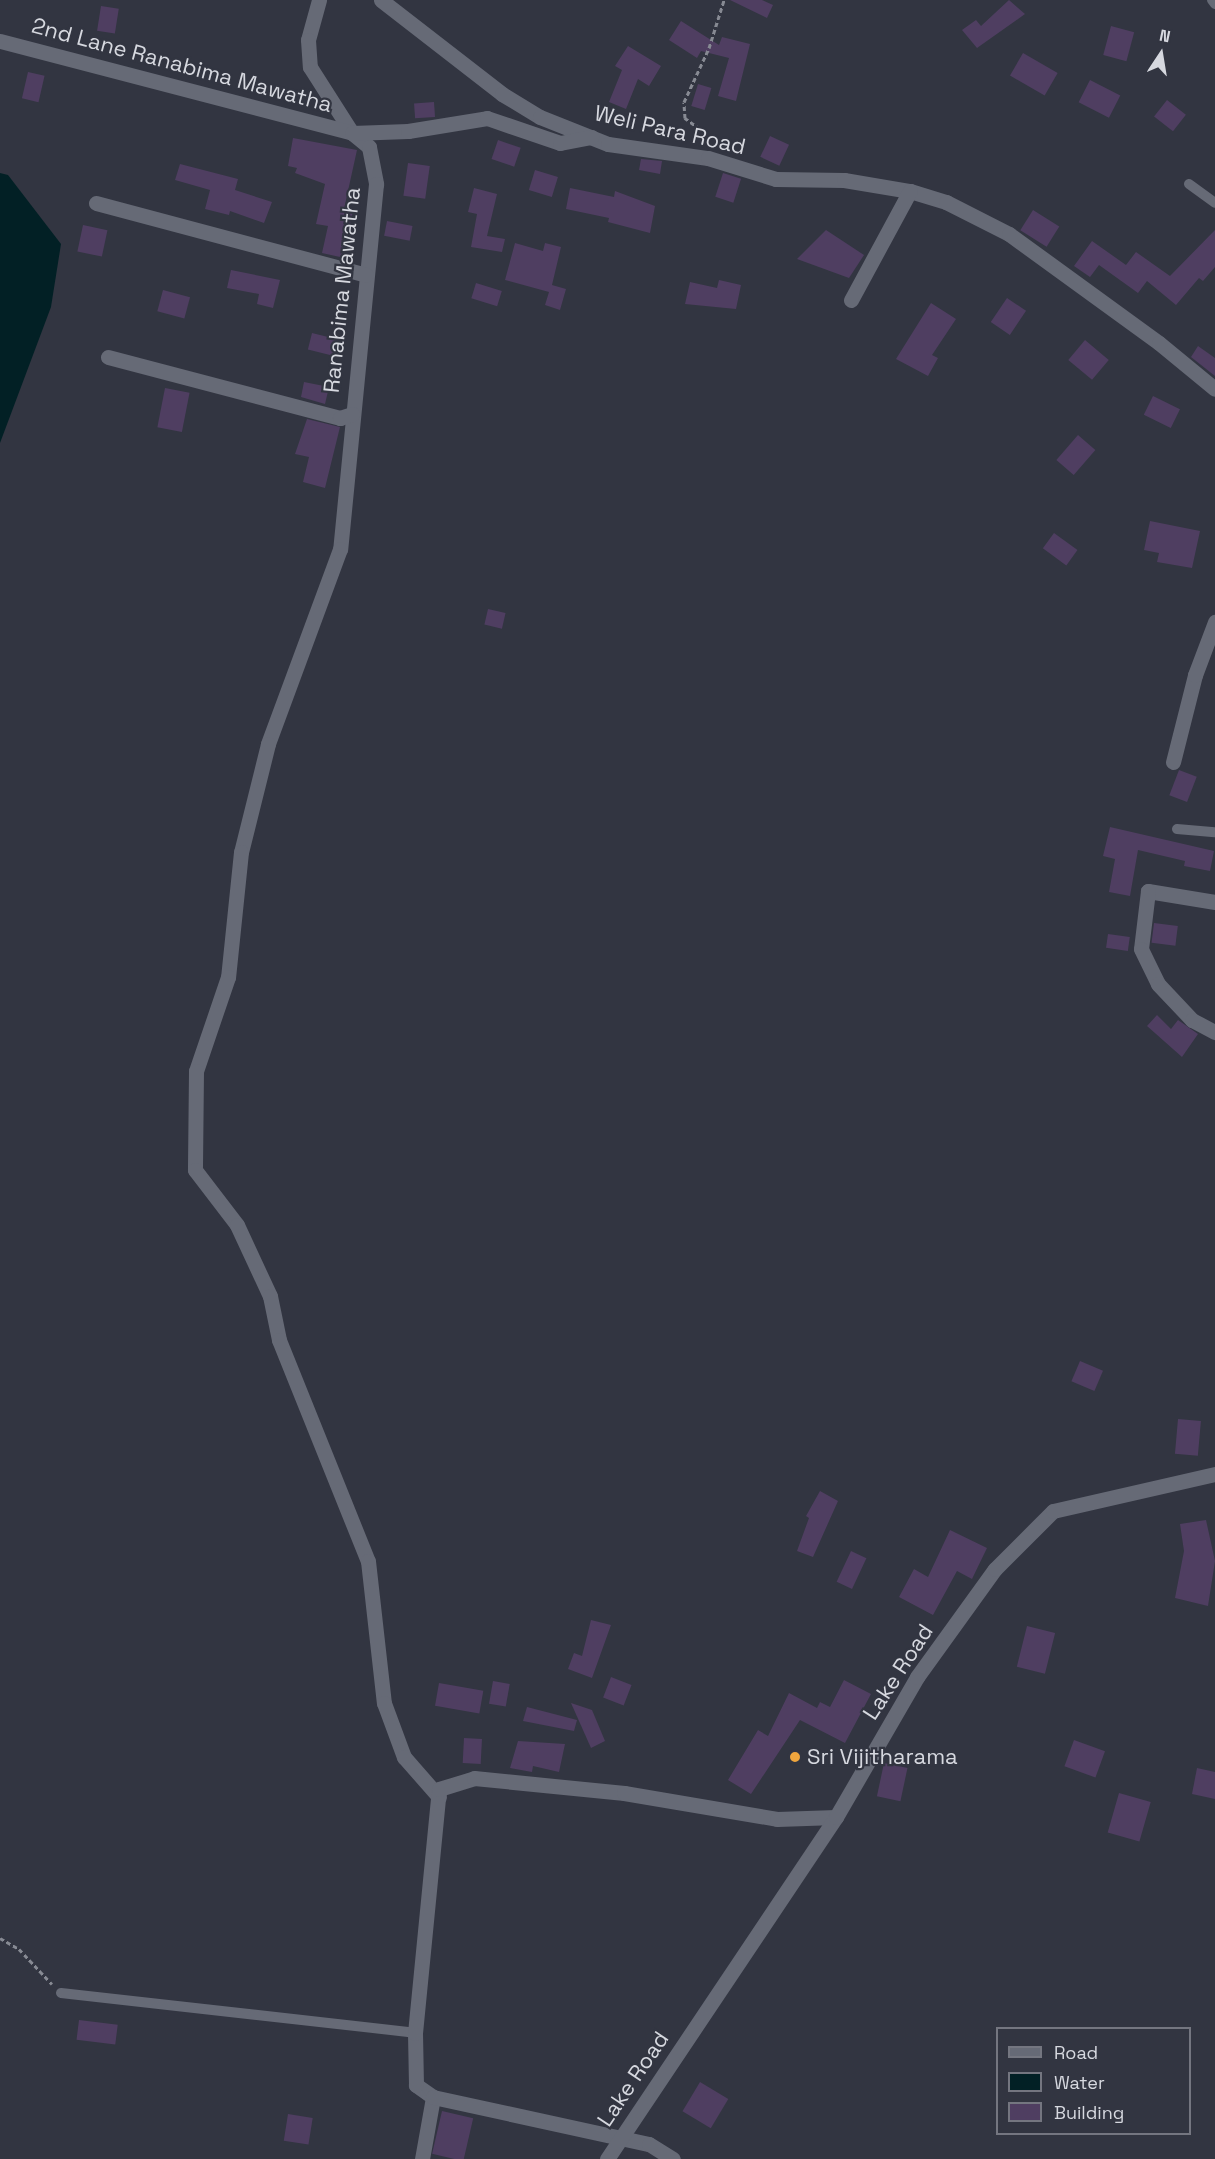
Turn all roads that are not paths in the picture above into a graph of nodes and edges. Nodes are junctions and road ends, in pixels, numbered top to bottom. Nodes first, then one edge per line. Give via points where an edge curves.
1 (319, 0) edge
2 (381, 0) edge
3 (1212, 0) edge
4 (1215, 4) edge
5 (0, 41) edge
6 (352, 133) junction
7 (591, 137) junction
8 (1189, 184) dead end
9 (910, 191) junction
10 (96, 203) dead end
11 (1215, 203) edge
12 (366, 276) junction
13 (851, 300) dead end
14 (108, 357) dead end
15 (1215, 389) edge
16 (352, 414) junction
17 (1215, 622) edge
18 (1173, 762) dead end
19 (1177, 829) dead end
20 (1215, 832) edge
21 (1215, 902) edge
22 (1215, 1032) edge
23 (1215, 1474) edge
24 (439, 1797) junction
25 (836, 1817) junction
26 (61, 1993) road end
27 (415, 2033) junction
28 (433, 2097) junction
29 (621, 2137) junction
30 (423, 2159) edge
31 (607, 2159) edge
32 (673, 2159) edge

1 - 6 street, Ranabima Mawatha via 308,40 310,67
2 - 7 street, Weli Para Road via 502,93 540,117
3 - 4 lane
5 - 6 street, 2nd Lane Ranabima Mawatha
6 - 7 street, 2nd Lane Ranabima Mawatha via 408,131 487,118 560,143
6 - 12 street, Ranabima Mawatha via 369,147 375,167
7 - 9 street, Weli Para Road via 608,144 708,158 776,179 844,180
8 - 11 lane
9 - 13 street
9 - 15 street, Weli Para Road via 946,202 1009,234 1159,343
10 - 12 street
12 - 16 street, Ranabima Mawatha
14 - 16 street via 340,418
16 - 24 street, Ranabima Mawatha via 340,549 268,744 241,852 228,977 196,1071 195,1170 237,1225 270,1296 279,1340 368,1561 384,1703 404,1757
17 - 18 street via 1195,675
19 - 20 lane
21 - 22 street via 1148,891 1141,949 1158,984 1192,1020
23 - 25 street, Lake Road via 1053,1511 995,1569 917,1677
24 - 25 street via 439,1789 474,1778 624,1793 777,1819
24 - 27 street
25 - 29 street, Lake Road
26 - 27 lane
27 - 28 street via 416,2085
28 - 29 street
28 - 30 street
29 - 31 street, Lake Road
29 - 32 street via 649,2144

